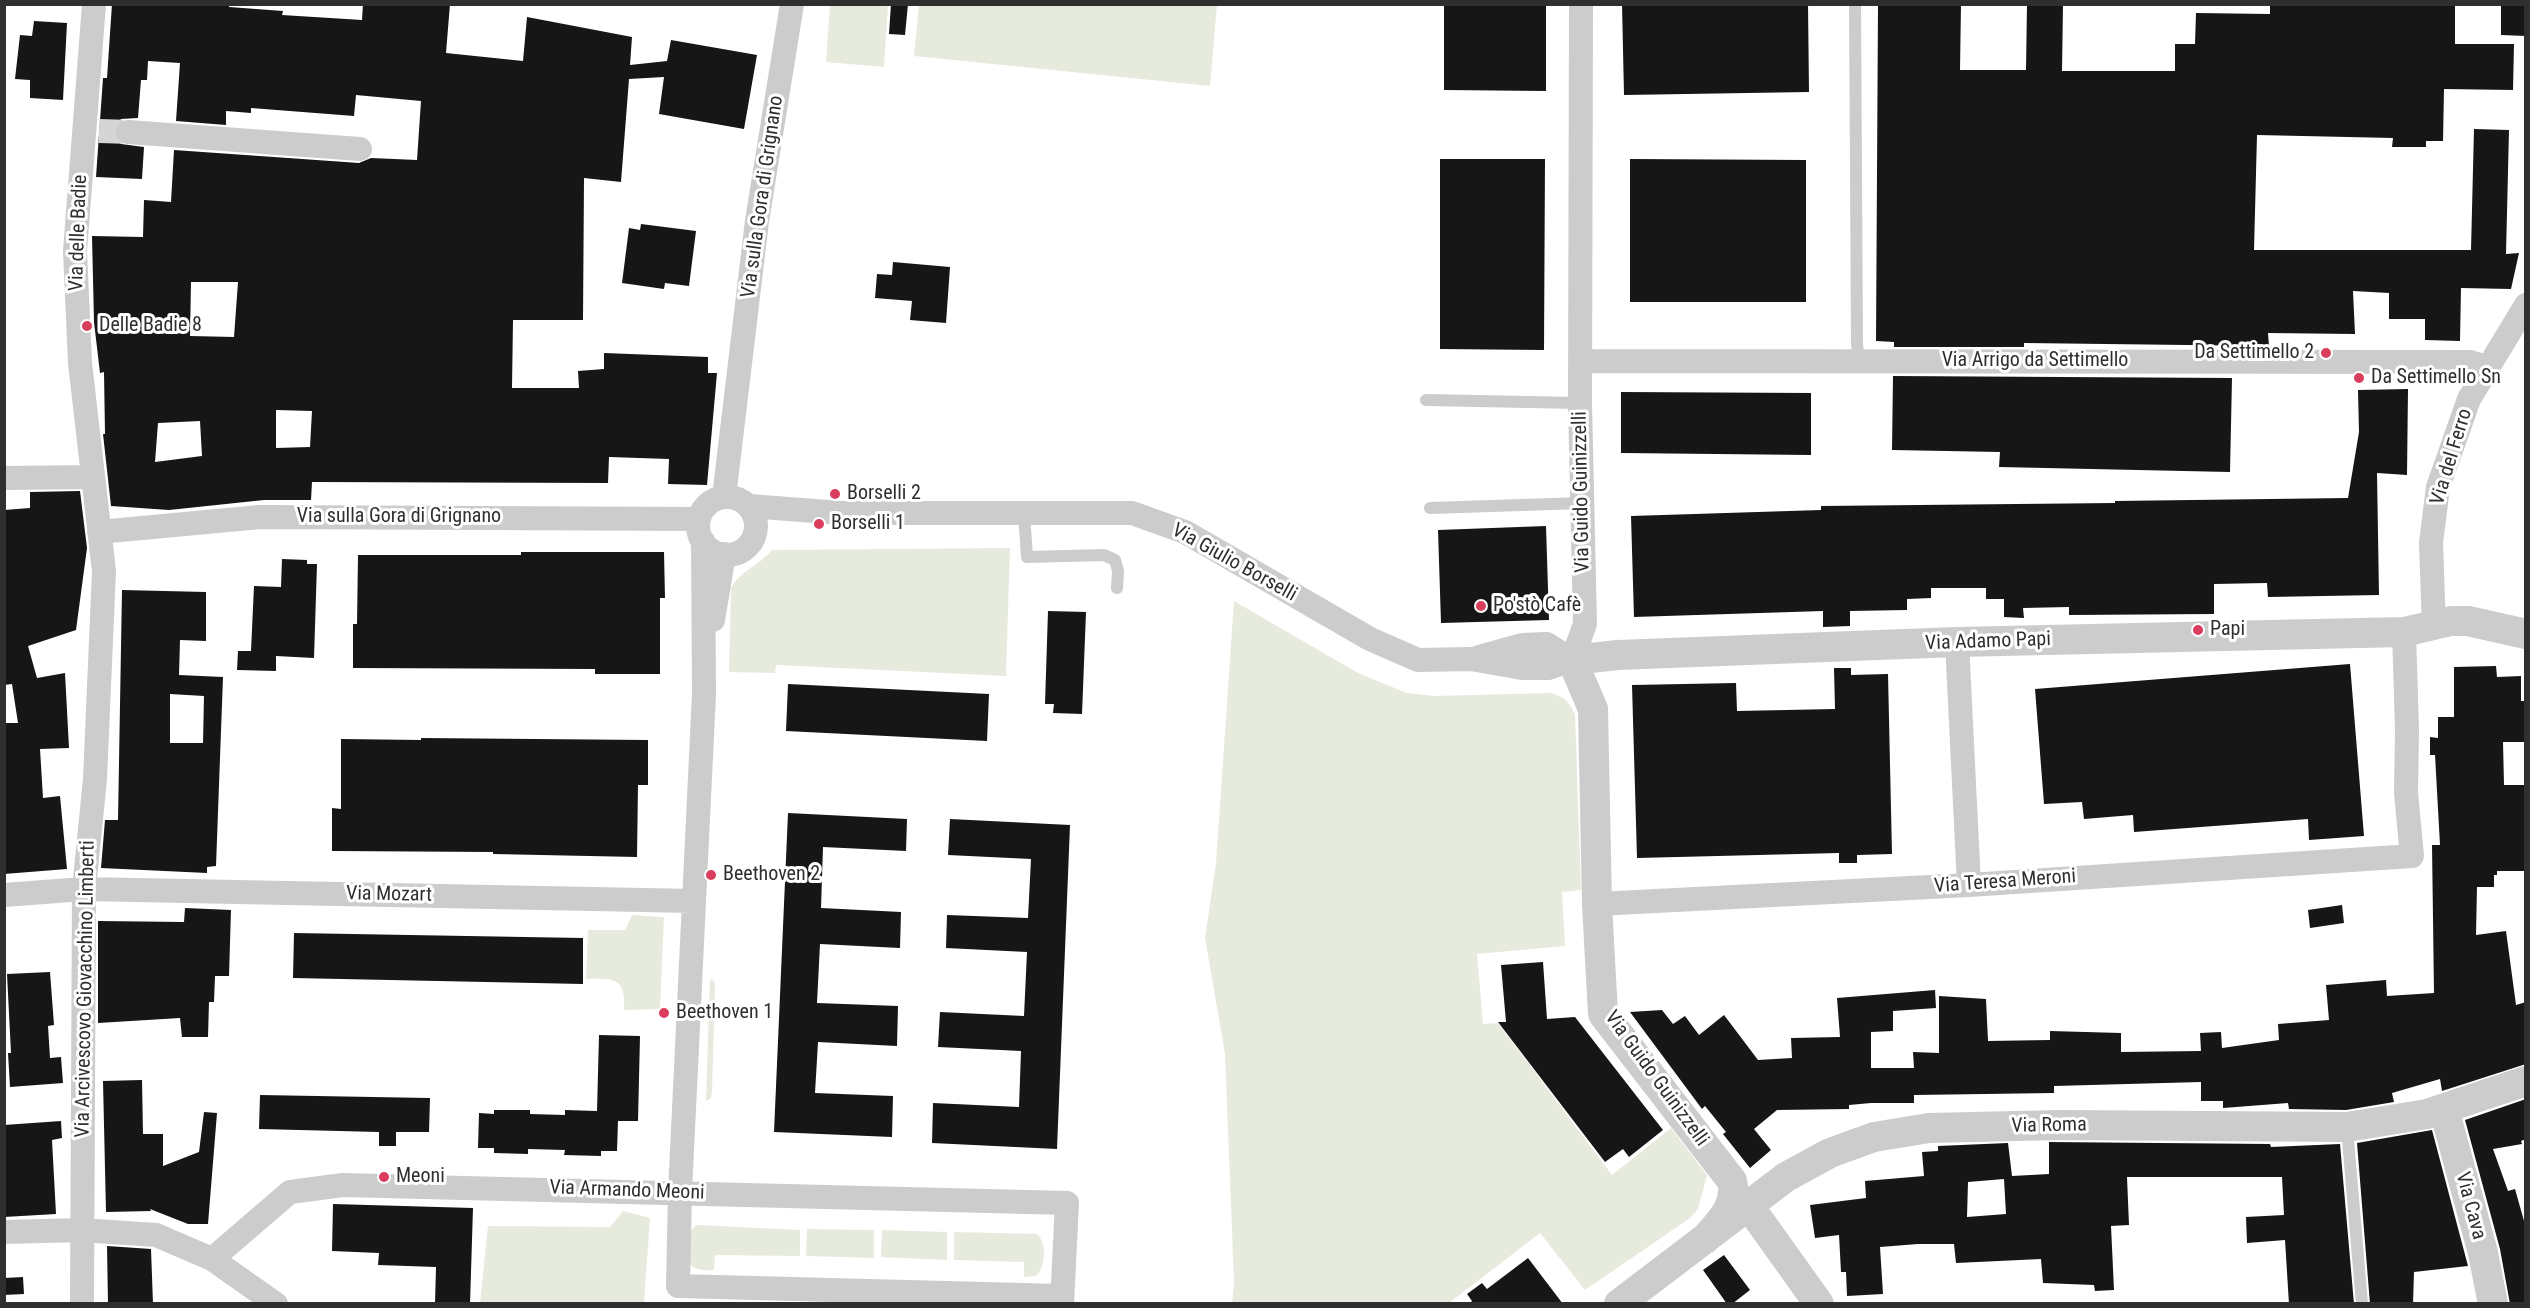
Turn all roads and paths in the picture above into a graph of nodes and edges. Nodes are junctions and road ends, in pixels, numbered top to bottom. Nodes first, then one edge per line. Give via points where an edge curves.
1 (94, 4) edge
2 (792, 4) edge
3 (1581, 4) edge
4 (1855, 4) edge
5 (128, 132) tunnel mouth
6 (360, 149) dead end
7 (2526, 305) edge
8 (1581, 361) junction
9 (1859, 361) junction
10 (2488, 368) junction
11 (1426, 400) dead end
12 (1580, 403) junction
13 (91, 477) junction
14 (4, 478) edge
15 (724, 497) junction
16 (1583, 504) junction
17 (749, 506) junction
18 (1430, 508) dead end
19 (841, 513) junction
20 (1024, 513) junction
21 (701, 530) junction
22 (756, 530) junction
23 (99, 532) junction
24 (724, 554) junction
25 (1117, 588) dead end
26 (2434, 625) junction
27 (2404, 632) junction
28 (2526, 634) edge
29 (1957, 642) junction
30 (1572, 660) junction
31 (704, 676) junction
32 (1969, 885) junction
33 (84, 889) junction
34 (4, 895) edge
35 (694, 901) junction
36 (1598, 904) junction
37 (2526, 1081) edge
38 (2444, 1109) junction
39 (2347, 1126) junction
40 (1786, 1178) junction
41 (1732, 1182) junction
42 (680, 1192) junction
43 (1749, 1206) junction
44 (81, 1230) junction
45 (4, 1232) edge
46 (1705, 1239) junction
47 (212, 1259) junction
48 (1062, 1300) edge
49 (82, 1304) edge
50 (276, 1304) edge
51 (1619, 1304) edge
52 (1820, 1304) edge
53 (2362, 1304) edge
54 (2493, 1304) edge

1 - 13 street, Via delle Badie via 92,130 78,188 75,251
2 - 15 street, Via sulla Gora di Grignano via 757,221
3 - 8 street, Via Guido Guinizzelli
4 - 9 lane
5 - 6 street
7 - 10 street, Via del Ferro
8 - 9 street, Via Arrigo da Settimello
8 - 12 street, Via Guido Guinizzelli
9 - 10 street, Via Arrigo da Settimello via 2458,362
10 - 26 street, Via del Ferro via 2469,399 2438,487 2431,543
11 - 12 lane
12 - 16 street, Via Guido Guinizzelli
13 - 14 street
13 - 23 street, Via delle Badie
15 - 17 street
15 - 21 street via 705,507
16 - 18 lane
16 - 30 street, Via Guido Guinizzelli via 1585,624
17 - 19 street, Via Giulio Borselli
17 - 22 street via 756,519
19 - 20 street, Via Giulio Borselli
19 - 22 street, Via Giulio Borselli
20 - 25 lane via 1027,557 1104,555 1115,560
20 - 30 street, Via Giulio Borselli via 1132,513 1185,532 1370,639 1418,660 1471,659 1522,645 1547,644
21 - 23 street, Via sulla Gora di Grignano via 260,517
21 - 24 street via 709,548
21 - 31 street
22 - 24 street via 743,550
23 - 33 street, Via Arcivescovo Giovacchino Limberti via 103,582 94,779
24 - 31 street
26 - 27 street, Via Adamo Papi
26 - 28 street, Via Adamo Papi via 2468,621
27 - 29 street, Via Adamo Papi
27 - 32 street, Via Teresa Meroni via 2406,793 2412,856
29 - 30 street, Via Adamo Papi
29 - 32 street
30 - 36 street, Via Guido Guinizzelli via 1593,710
31 - 35 street
32 - 36 street, Via Teresa Meroni
33 - 34 street, Via Mozart
33 - 35 street, Via Mozart
33 - 44 street, Via Arcivescovo Giovacchino Limberti
35 - 42 street
36 - 41 street, Via Guido Guinizzelli via 1603,1014
37 - 38 street, Via Roma
38 - 39 street, Via Roma
38 - 54 street, Via Cava
39 - 40 street, Via Roma via 1929,1128 1853,1144
39 - 53 lane
40 - 41 street via 1752,1190
40 - 43 street, Via Roma
41 - 46 street via 1735,1191 1730,1208
42 - 47 street, Via Armando Meoni via 343,1185 290,1192
42 - 48 street via 678,1286
42 - 48 street, Via Armando Meoni via 1067,1203
43 - 46 street, Via Roma
43 - 52 street
44 - 45 street
44 - 47 street via 156,1235
44 - 49 street, Via Arcivescovo Giovacchino Limberti
46 - 51 street, Via Roma
47 - 50 street

